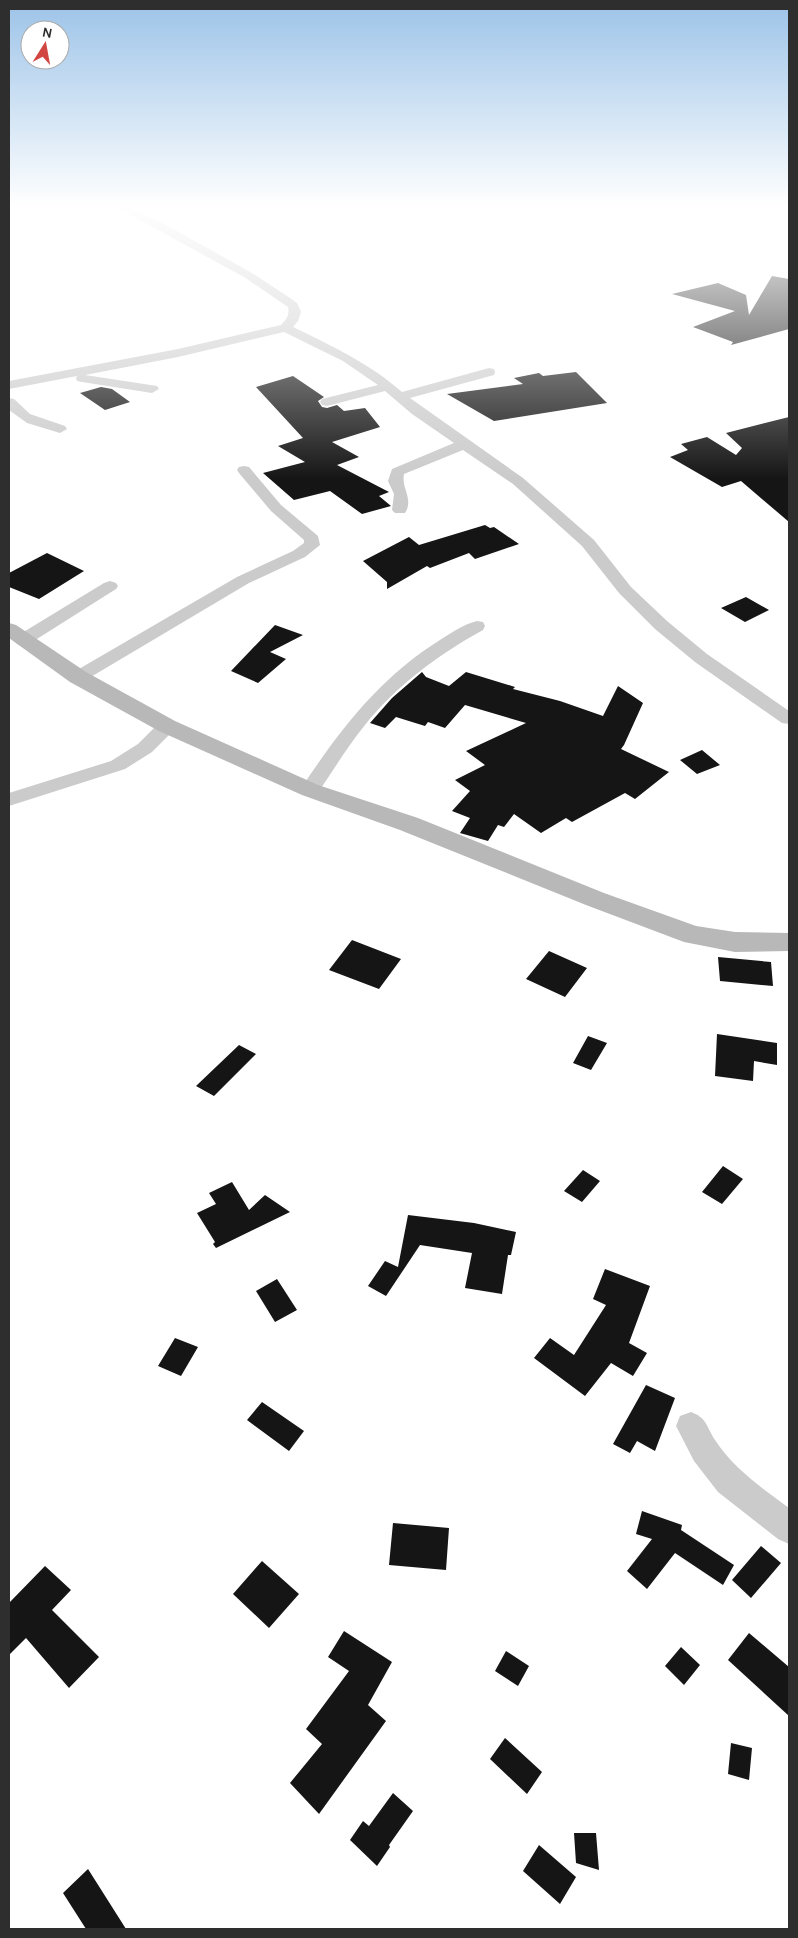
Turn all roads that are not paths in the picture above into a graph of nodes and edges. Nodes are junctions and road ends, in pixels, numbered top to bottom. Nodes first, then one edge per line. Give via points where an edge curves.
1 (282, 297) edge
2 (285, 328) junction
3 (490, 372) dead end
4 (59, 376) junction
5 (9, 385) edge
6 (388, 386) junction
7 (152, 389) dead end
8 (400, 396) junction
9 (9, 402) edge
10 (327, 402) dead end
11 (60, 429) dead end
12 (465, 444) junction
13 (244, 470) dead end
14 (400, 510) dead end
15 (110, 586) dead end
16 (477, 626) dead end
17 (16, 635) edge
18 (78, 677) junction
19 (789, 719) edge
20 (168, 726) junction
21 (310, 790) junction
22 (9, 800) edge
23 (789, 942) edge
24 (691, 1426) dead end
25 (789, 1528) edge

1 - 2 street via 295,312
2 - 4 street
2 - 6 street via 347,358
3 - 8 street
4 - 5 street
4 - 7 street
6 - 8 street
6 - 10 street
8 - 12 street
9 - 11 street via 25,417
12 - 14 street via 397,472 395,480 402,500
12 - 19 street via 518,481 557,514 588,543 625,590 661,625 701,658
13 - 18 street via 276,508 312,539 312,545 243,580
15 - 17 street
16 - 21 street via 425,656 392,685 357,722
17 - 18 street
18 - 20 street
20 - 21 street
20 - 22 street via 146,748 118,765
21 - 23 street via 408,824 694,935 735,942
24 - 25 street via 705,1451 729,1481

